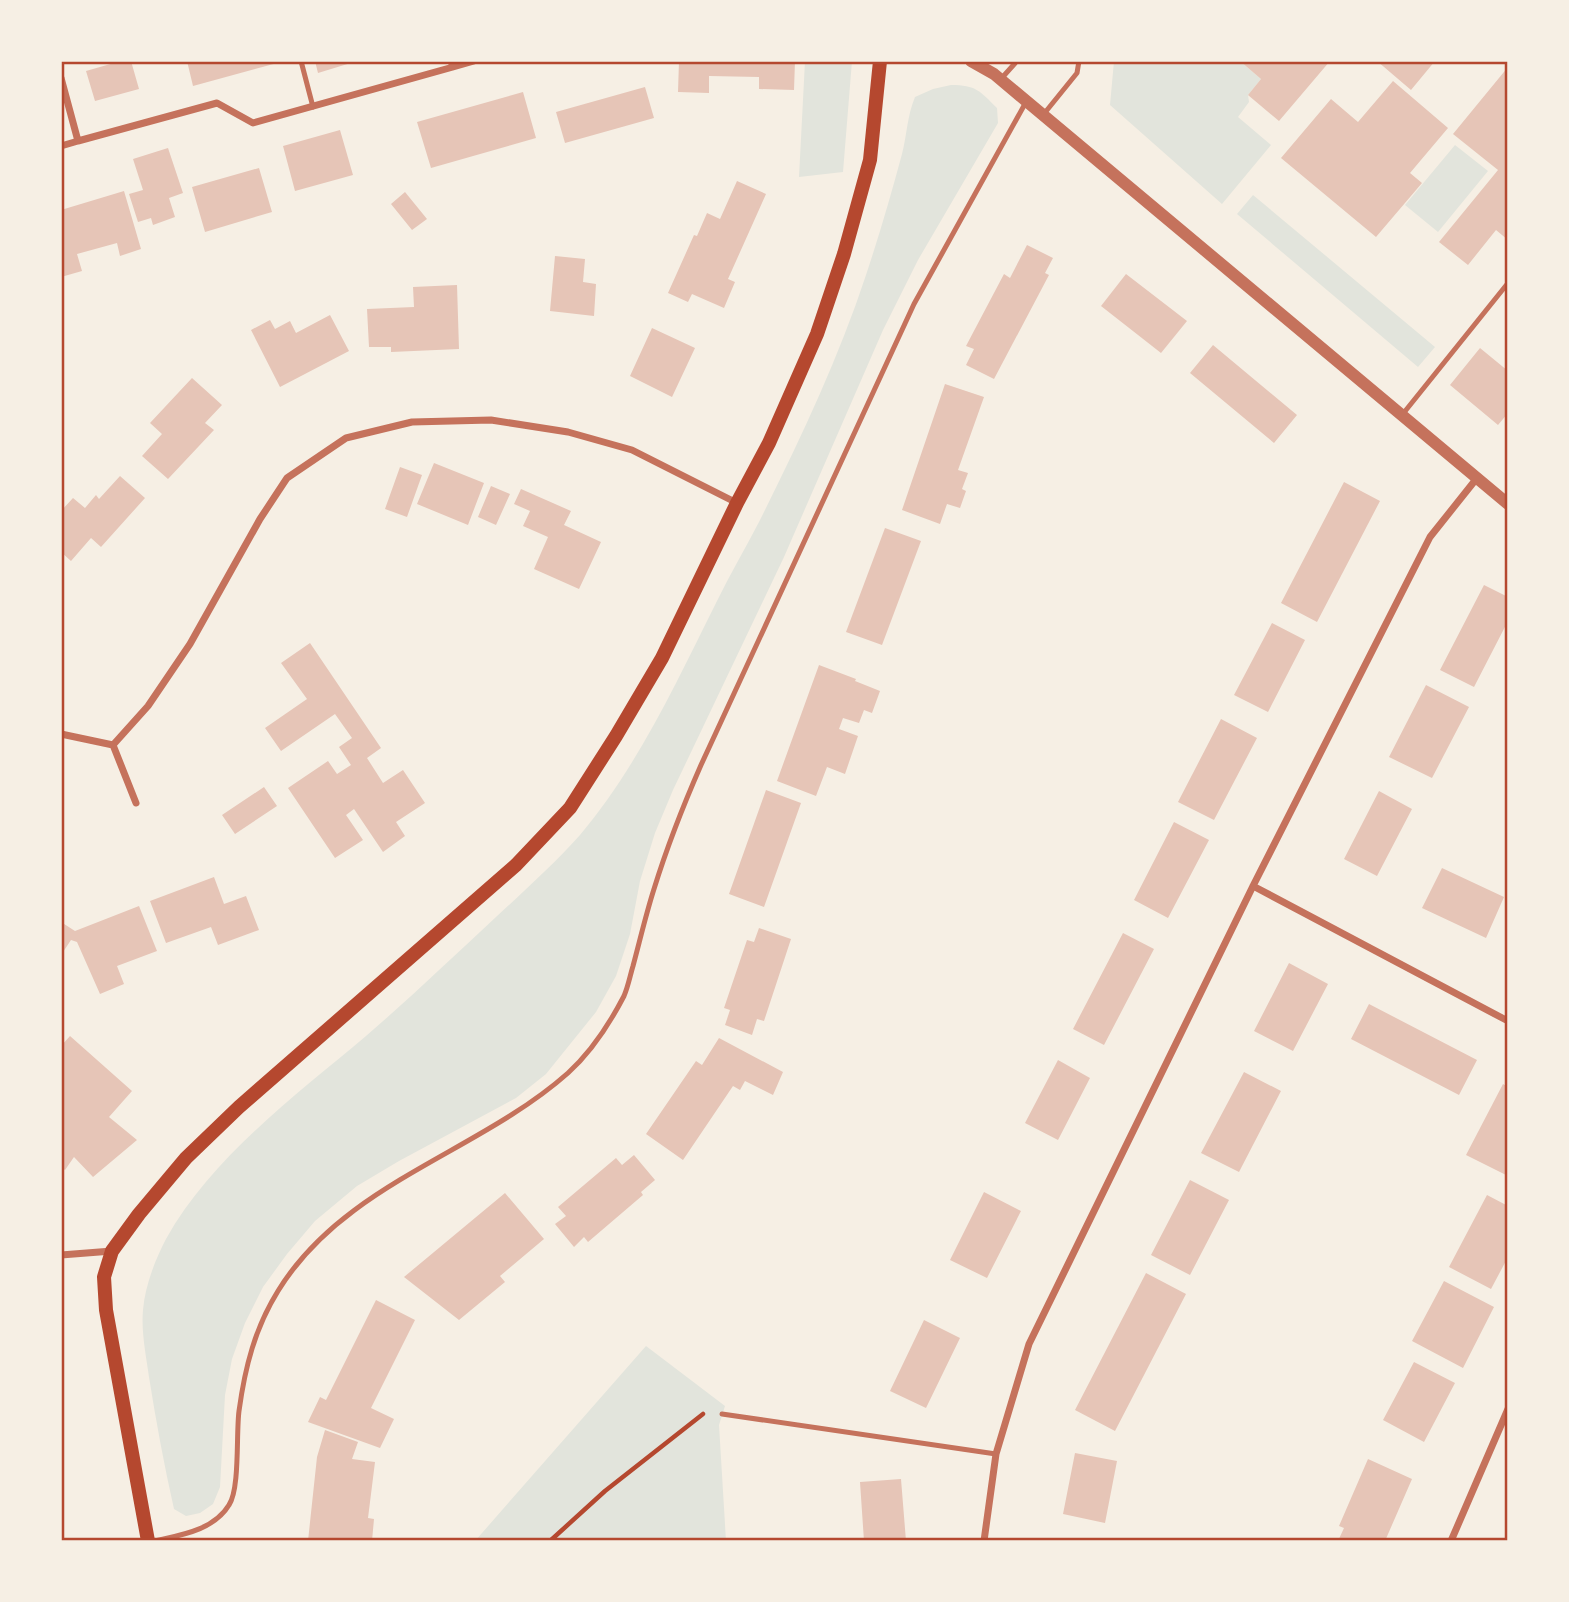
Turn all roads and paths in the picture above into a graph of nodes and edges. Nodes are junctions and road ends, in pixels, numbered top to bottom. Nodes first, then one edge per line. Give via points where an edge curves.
1 (300, 61) edge
2 (474, 61) edge
3 (880, 61) edge
4 (971, 61) edge
5 (1017, 61) edge
6 (1079, 61) edge
7 (452, 64) edge
8 (61, 78) edge
9 (1000, 80) junction
10 (1026, 102) junction
11 (313, 107) junction
12 (1043, 115) junction
13 (78, 141) junction
14 (61, 146) edge
15 (1508, 283) edge
16 (1402, 415) junction
17 (1477, 478) junction
18 (737, 503) junction
19 (1508, 504) edge
20 (61, 734) edge
21 (113, 745) junction
22 (136, 803) dead end
23 (1254, 886) junction
24 (1508, 1021) edge
25 (111, 1251) junction
26 (61, 1255) edge
27 (1508, 1409) edge
28 (722, 1414) joint
29 (996, 1454) junction
30 (148, 1541) edge
31 (155, 1541) edge
32 (550, 1541) edge
33 (984, 1541) edge
34 (1451, 1541) edge

1 - 11 lane
2 - 7 street
3 - 18 main road via 870,160 844,254 817,334
4 - 9 street
5 - 9 lane
6 - 12 lane via 1077,73
7 - 11 street
8 - 13 street
9 - 10 street
10 - 12 street
10 - 31 lane via 914,304 701,765 669,841 624,995 598,1039 569,1072 524,1107 390,1185 307,1254 257,1327 239,1412 230,1505 191,1533
11 - 13 street via 253,123 217,103
12 - 16 street
13 - 14 street
15 - 16 lane
16 - 17 street
17 - 19 street
17 - 23 street via 1430,537
18 - 21 street via 632,450 568,432 491,420 412,422 346,438 287,478 190,644 148,706
18 - 25 main road via 662,658 570,808 507,873 186,1158
20 - 21 street
21 - 22 street
23 - 24 street
23 - 29 street via 1029,1344
25 - 26 street
25 - 30 main road via 104,1277 106,1310
27 - 34 street
28 - 29 lane
28 - 32 path via 704,1413
29 - 33 street

